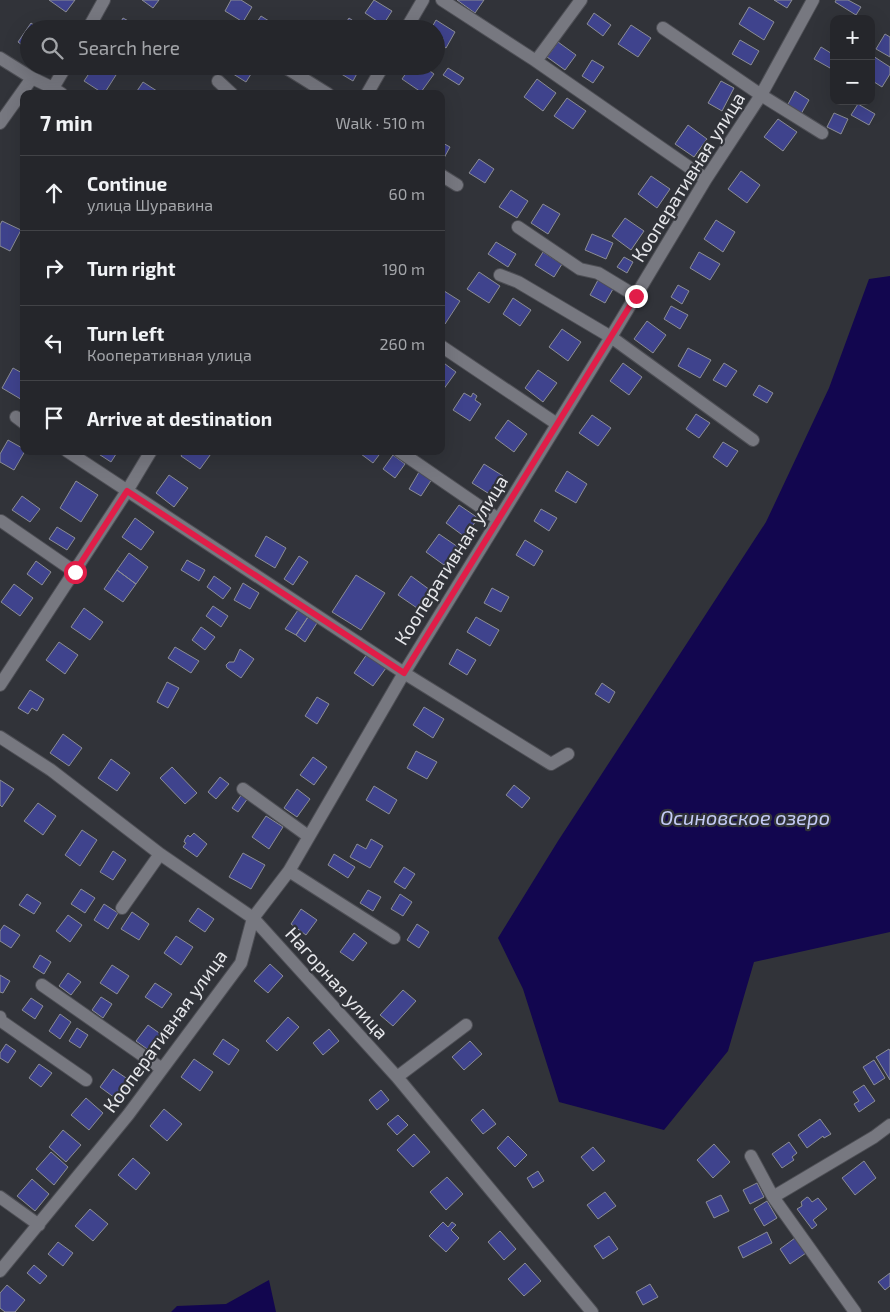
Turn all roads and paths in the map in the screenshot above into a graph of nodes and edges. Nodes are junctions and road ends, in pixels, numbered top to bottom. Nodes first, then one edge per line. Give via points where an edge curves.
1 (104, 0) edge
2 (423, 0) edge
3 (442, 0) edge
4 (581, 0) edge
5 (813, 0) edge
6 (93, 20) edge
7 (411, 20) edge
8 (663, 28) dead end
9 (0, 58) edge
10 (536, 61) junction
11 (20, 70) edge
12 (27, 75) edge
13 (63, 75) edge
14 (297, 75) edge
15 (378, 75) edge
16 (32, 78) junction
17 (218, 81) dead end
18 (23, 90) edge
19 (56, 90) edge
20 (58, 90) edge
21 (228, 90) edge
22 (322, 90) edge
23 (369, 90) edge
24 (20, 95) edge
25 (761, 95) junction
26 (0, 123) edge
27 (822, 133) dead end
28 (445, 178) edge
29 (706, 179) junction
30 (457, 185) dead end
31 (518, 227) dead end
32 (500, 275) dead end
33 (636, 296) junction
34 (611, 337) junction
35 (445, 349) edge
36 (557, 424) junction
37 (753, 440) dead end
38 (73, 455) edge
39 (149, 455) edge
40 (405, 455) edge
41 (127, 491) junction
42 (498, 519) junction
43 (1, 521) edge
44 (75, 572) junction
45 (404, 673) junction
46 (0, 685) edge
47 (0, 737) edge
48 (568, 754) dead end
49 (243, 789) dead end
50 (308, 836) junction
51 (160, 854) junction
52 (289, 871) junction
53 (122, 908) dead end
54 (253, 918) junction
55 (394, 938) dead end
56 (42, 985) dead end
57 (0, 1017) edge
58 (466, 1025) dead end
59 (162, 1069) junction
60 (397, 1077) junction
61 (86, 1080) dead end
62 (890, 1125) edge
63 (751, 1156) dead end
64 (0, 1197) edge
65 (773, 1197) junction
66 (39, 1225) junction
67 (0, 1271) edge
68 (592, 1312) edge
69 (855, 1312) edge

1 - 6 street
2 - 7 street
3 - 10 street
4 - 10 street
5 - 25 street, Кооперативная улица
8 - 25 street
9 - 11 street
10 - 29 street
12 - 16 street
13 - 20 street
14 - 22 street
15 - 23 street
16 - 18 street
16 - 19 street
17 - 21 street
24 - 26 street
25 - 27 street
25 - 29 street, Кооперативная улица
28 - 30 street
29 - 33 street, Кооперативная улица
31 - 33 street via 580,269 598,273
32 - 34 street via 518,282
33 - 34 street, Кооперативная улица
34 - 36 street, Кооперативная улица
34 - 37 street
35 - 36 street
36 - 42 street, Кооперативная улица
38 - 41 street
39 - 41 street
40 - 42 street
41 - 44 street
41 - 45 street
42 - 45 street, Кооперативная улица
43 - 44 street
44 - 46 street
45 - 48 street via 551,764
45 - 50 street, Кооперативная улица
47 - 51 street, Нагорная улица via 51,770
49 - 50 street
50 - 52 street, Кооперативная улица
51 - 53 street
51 - 54 street, Нагорная улица
52 - 54 street, Кооперативная улица
52 - 55 street
54 - 59 street, Кооперативная улица via 241,963
54 - 60 street, Нагорная улица
56 - 59 street
57 - 61 street
58 - 60 street
59 - 66 street, Кооперативная улица
60 - 68 street, Нагорная улица
62 - 65 street
63 - 65 street
64 - 66 street
65 - 69 street
66 - 67 street, Кооперативная улица

